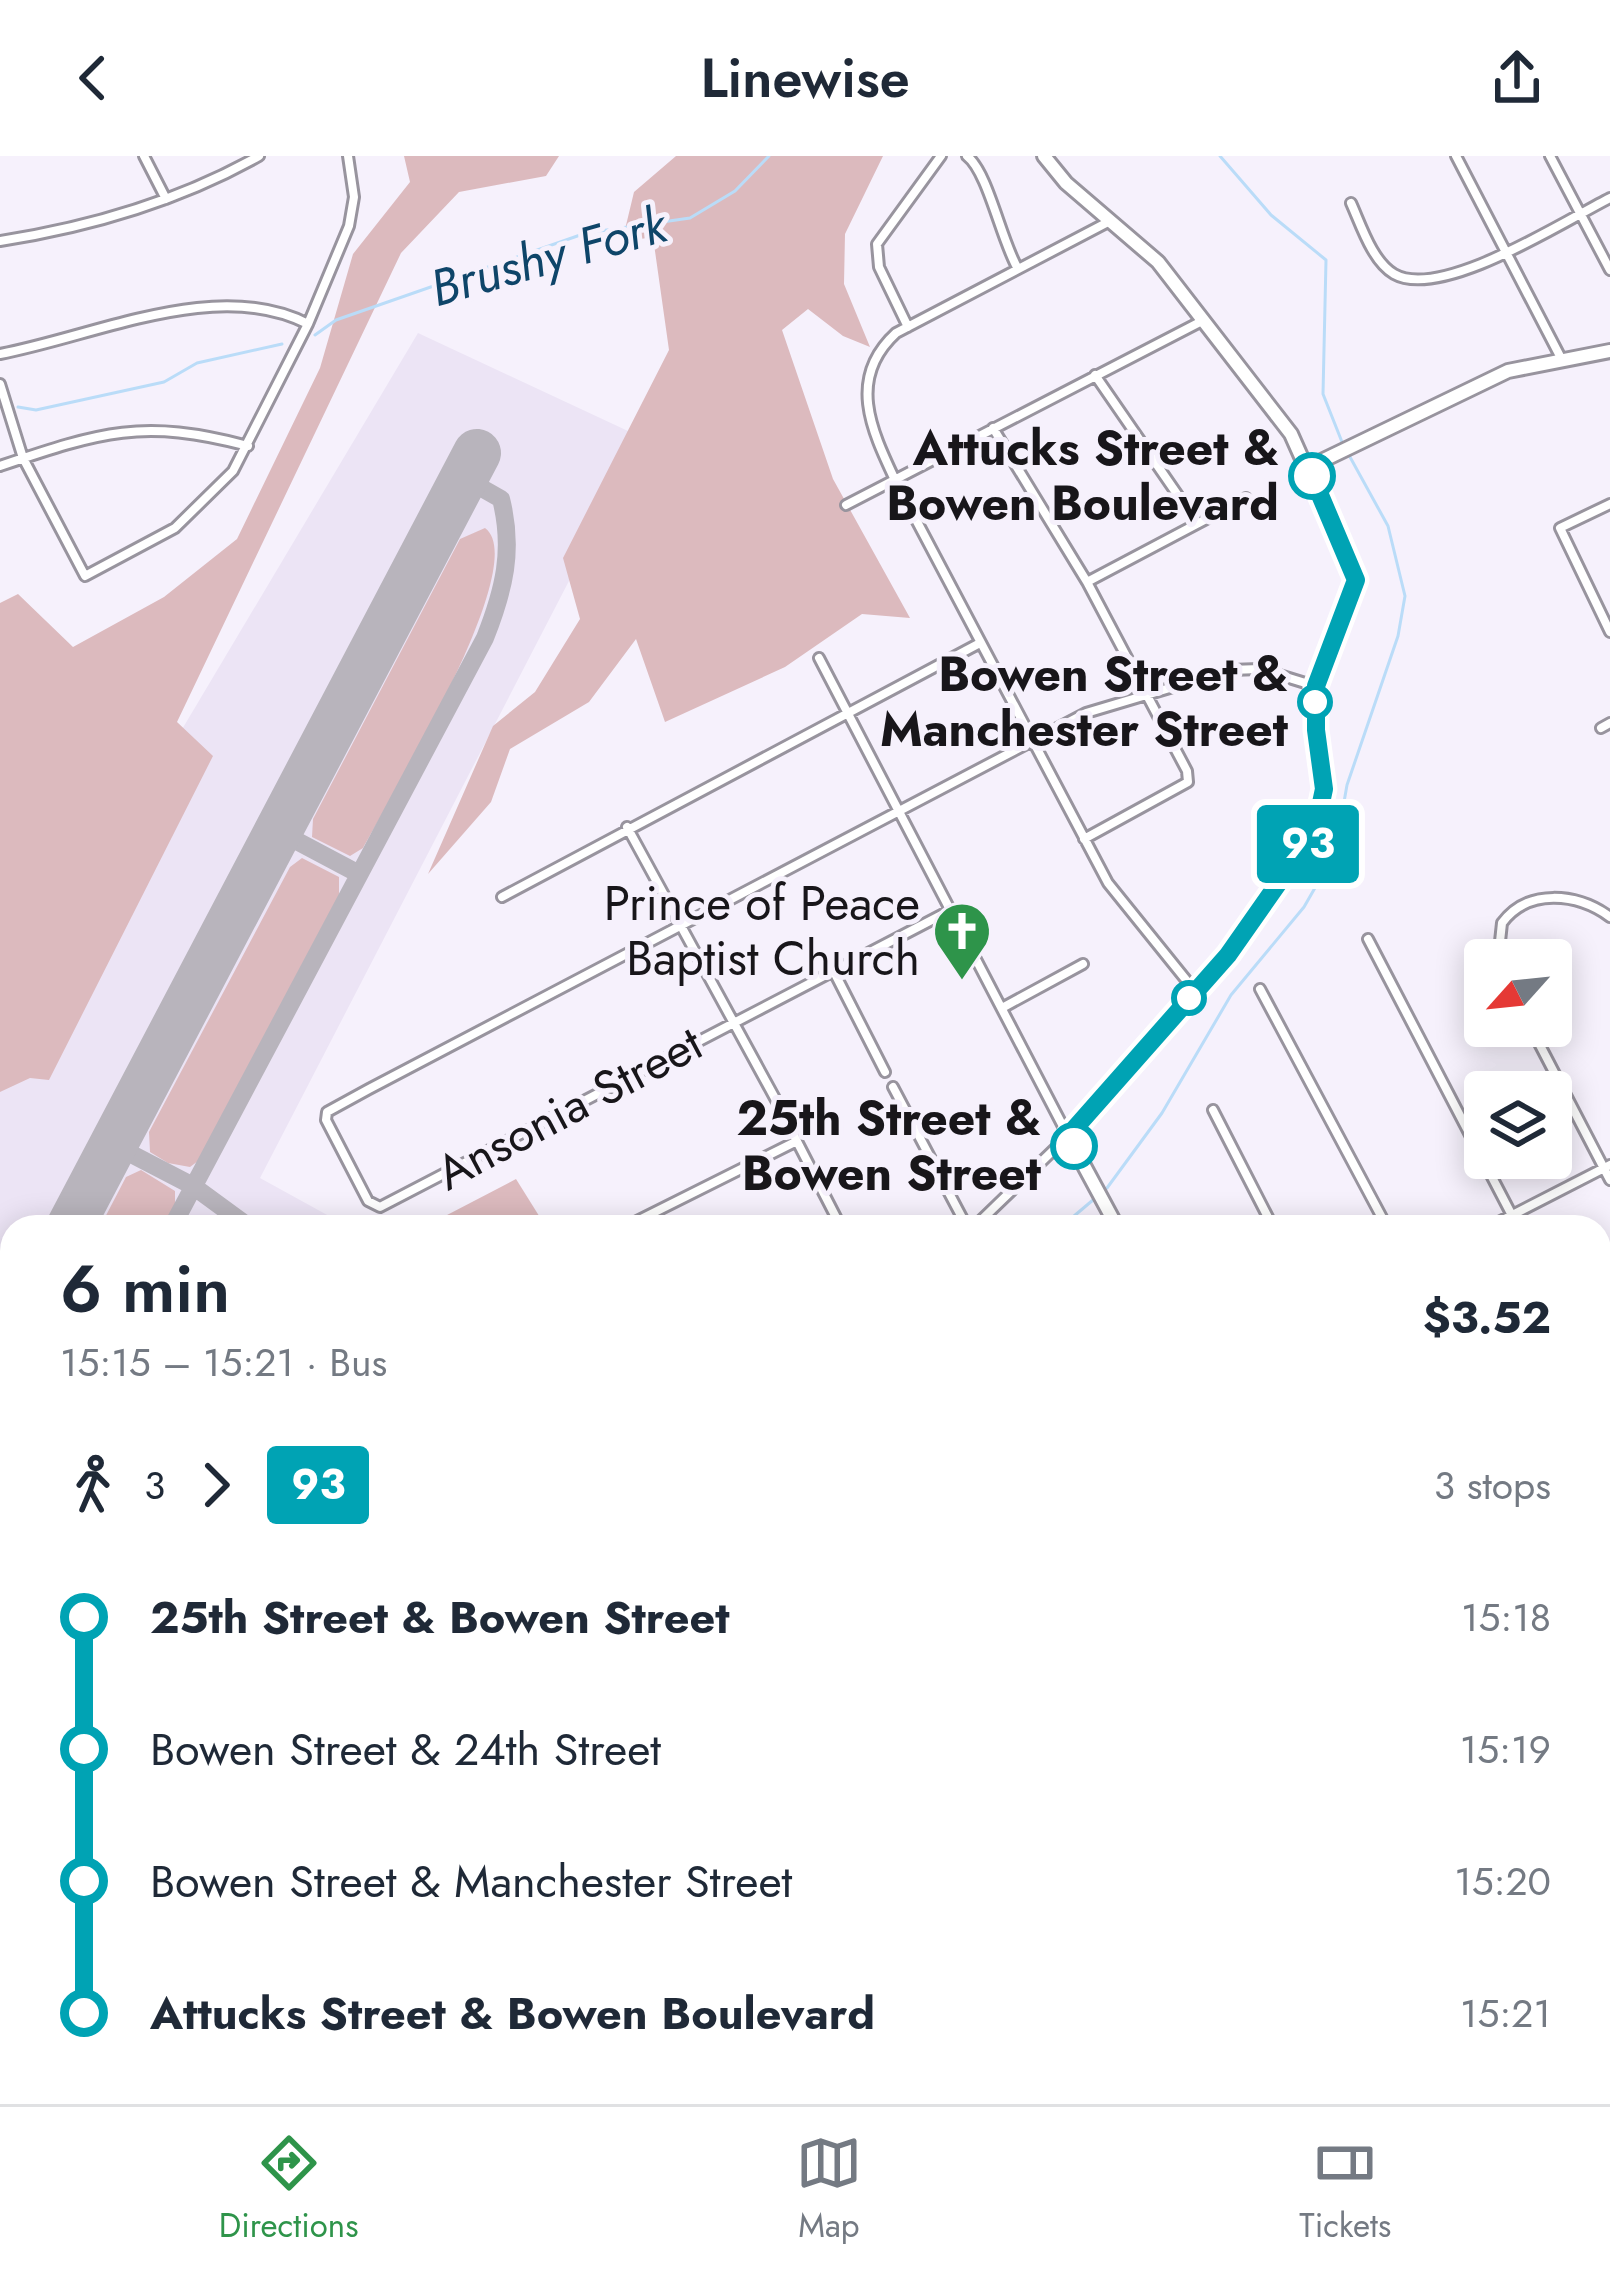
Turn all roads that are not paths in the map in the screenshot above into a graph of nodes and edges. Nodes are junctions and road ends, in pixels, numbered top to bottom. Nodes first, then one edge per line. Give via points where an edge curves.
1 (144, 156) edge
2 (260, 156) edge
3 (348, 156) edge
4 (941, 156) edge
5 (967, 156) edge
6 (1044, 156) edge
7 (1456, 156) edge
8 (1550, 156) edge
9 (1610, 198) edge
10 (166, 200) junction
11 (1351, 203) dead end
12 (1580, 213) junction
13 (1111, 220) junction
14 (0, 242) edge
15 (1506, 252) junction
16 (1018, 269) junction
17 (1610, 270) edge
18 (1204, 320) junction
19 (308, 323) junction
20 (908, 327) junction
21 (1610, 351) edge
22 (0, 354) edge
23 (1562, 359) junction
24 (1095, 375) junction
25 (0, 384) edge
26 (993, 428) junction
27 (248, 446) junction
28 (23, 458) junction
29 (0, 466) edge
30 (1309, 467) junction
31 (895, 480) junction
32 (1246, 498) dead end
33 (847, 505) dead end
34 (1610, 505) edge
35 (1198, 523) junction
36 (1087, 582) junction
37 (1610, 632) edge
38 (980, 644) junction
39 (819, 658) dead end
40 (1316, 686) junction
41 (1148, 690) junction
42 (847, 711) junction
43 (1031, 740) junction
44 (899, 809) junction
45 (627, 827) junction
46 (1084, 839) junction
47 (502, 897) dead end
48 (951, 910) junction
49 (1610, 917) edge
50 (679, 924) junction
51 (1368, 938) dead end
52 (1500, 939) edge
53 (1083, 964) dead end
54 (833, 970) junction
55 (1260, 989) dead end
56 (1195, 991) junction
57 (1002, 1008) junction
58 (732, 1024) junction
59 (1542, 1047) edge
60 (885, 1072) dead end
61 (893, 1087) dead end
62 (1213, 1110) dead end
63 (1068, 1136) junction
64 (797, 1141) junction
65 (1607, 1166) edge
66 (1610, 1180) edge
67 (649, 1215) edge
68 (833, 1215) edge
69 (963, 1215) edge
70 (983, 1215) edge
71 (1111, 1215) edge
72 (1267, 1215) edge
73 (1381, 1215) edge
74 (1510, 1215) edge
75 (1513, 1215) edge

1 - 10 street
2 - 10 street
3 - 19 street via 352,213
4 - 20 street via 877,244 879,267
5 - 16 street via 981,172
6 - 13 street
7 - 15 street
8 - 12 street
9 - 12 street
10 - 14 street
11 - 15 street via 1379,259 1398,276 1447,273
12 - 15 street
12 - 17 street
13 - 16 street
13 - 18 street
15 - 23 street
16 - 20 street
18 - 24 street
18 - 30 street
19 - 22 street via 262,305 223,302
19 - 27 street
20 - 31 street via 876,355 866,396
21 - 23 street
23 - 30 street via 1508,371
24 - 26 street
24 - 35 street
25 - 28 street
26 - 31 street
26 - 36 street
27 - 28 street via 145,428
27 - 28 street via 188,519 86,576
28 - 29 street
30 - 40 street via 1356,580
31 - 33 street
31 - 38 street
32 - 35 street
34 - 37 street via 1560,528
35 - 36 street
36 - 41 street
38 - 42 street
38 - 43 street
39 - 42 street
40 - 41 street via 1244,669
40 - 56 street via 1324,789 1315,831
41 - 43 street
41 - 46 street via 1188,782
42 - 44 street
42 - 45 street
43 - 44 street
43 - 46 street
44 - 48 street
44 - 50 street
45 - 47 street
45 - 50 street
46 - 56 street via 1118,896
48 - 54 street, Ansonia Street
48 - 57 street
49 - 52 street via 1567,899 1526,902 1502,923
50 - 58 street
50 - 58 street, Ansonia Street via 327,1112 368,1201 380,1207
51 - 74 street
53 - 57 street
54 - 58 street, Ansonia Street
54 - 60 street
55 - 73 street
56 - 63 street
57 - 63 street
58 - 64 street
59 - 65 street
61 - 69 street
62 - 72 street
63 - 70 street
63 - 71 street
64 - 67 street
64 - 68 street
65 - 66 street
65 - 75 street

